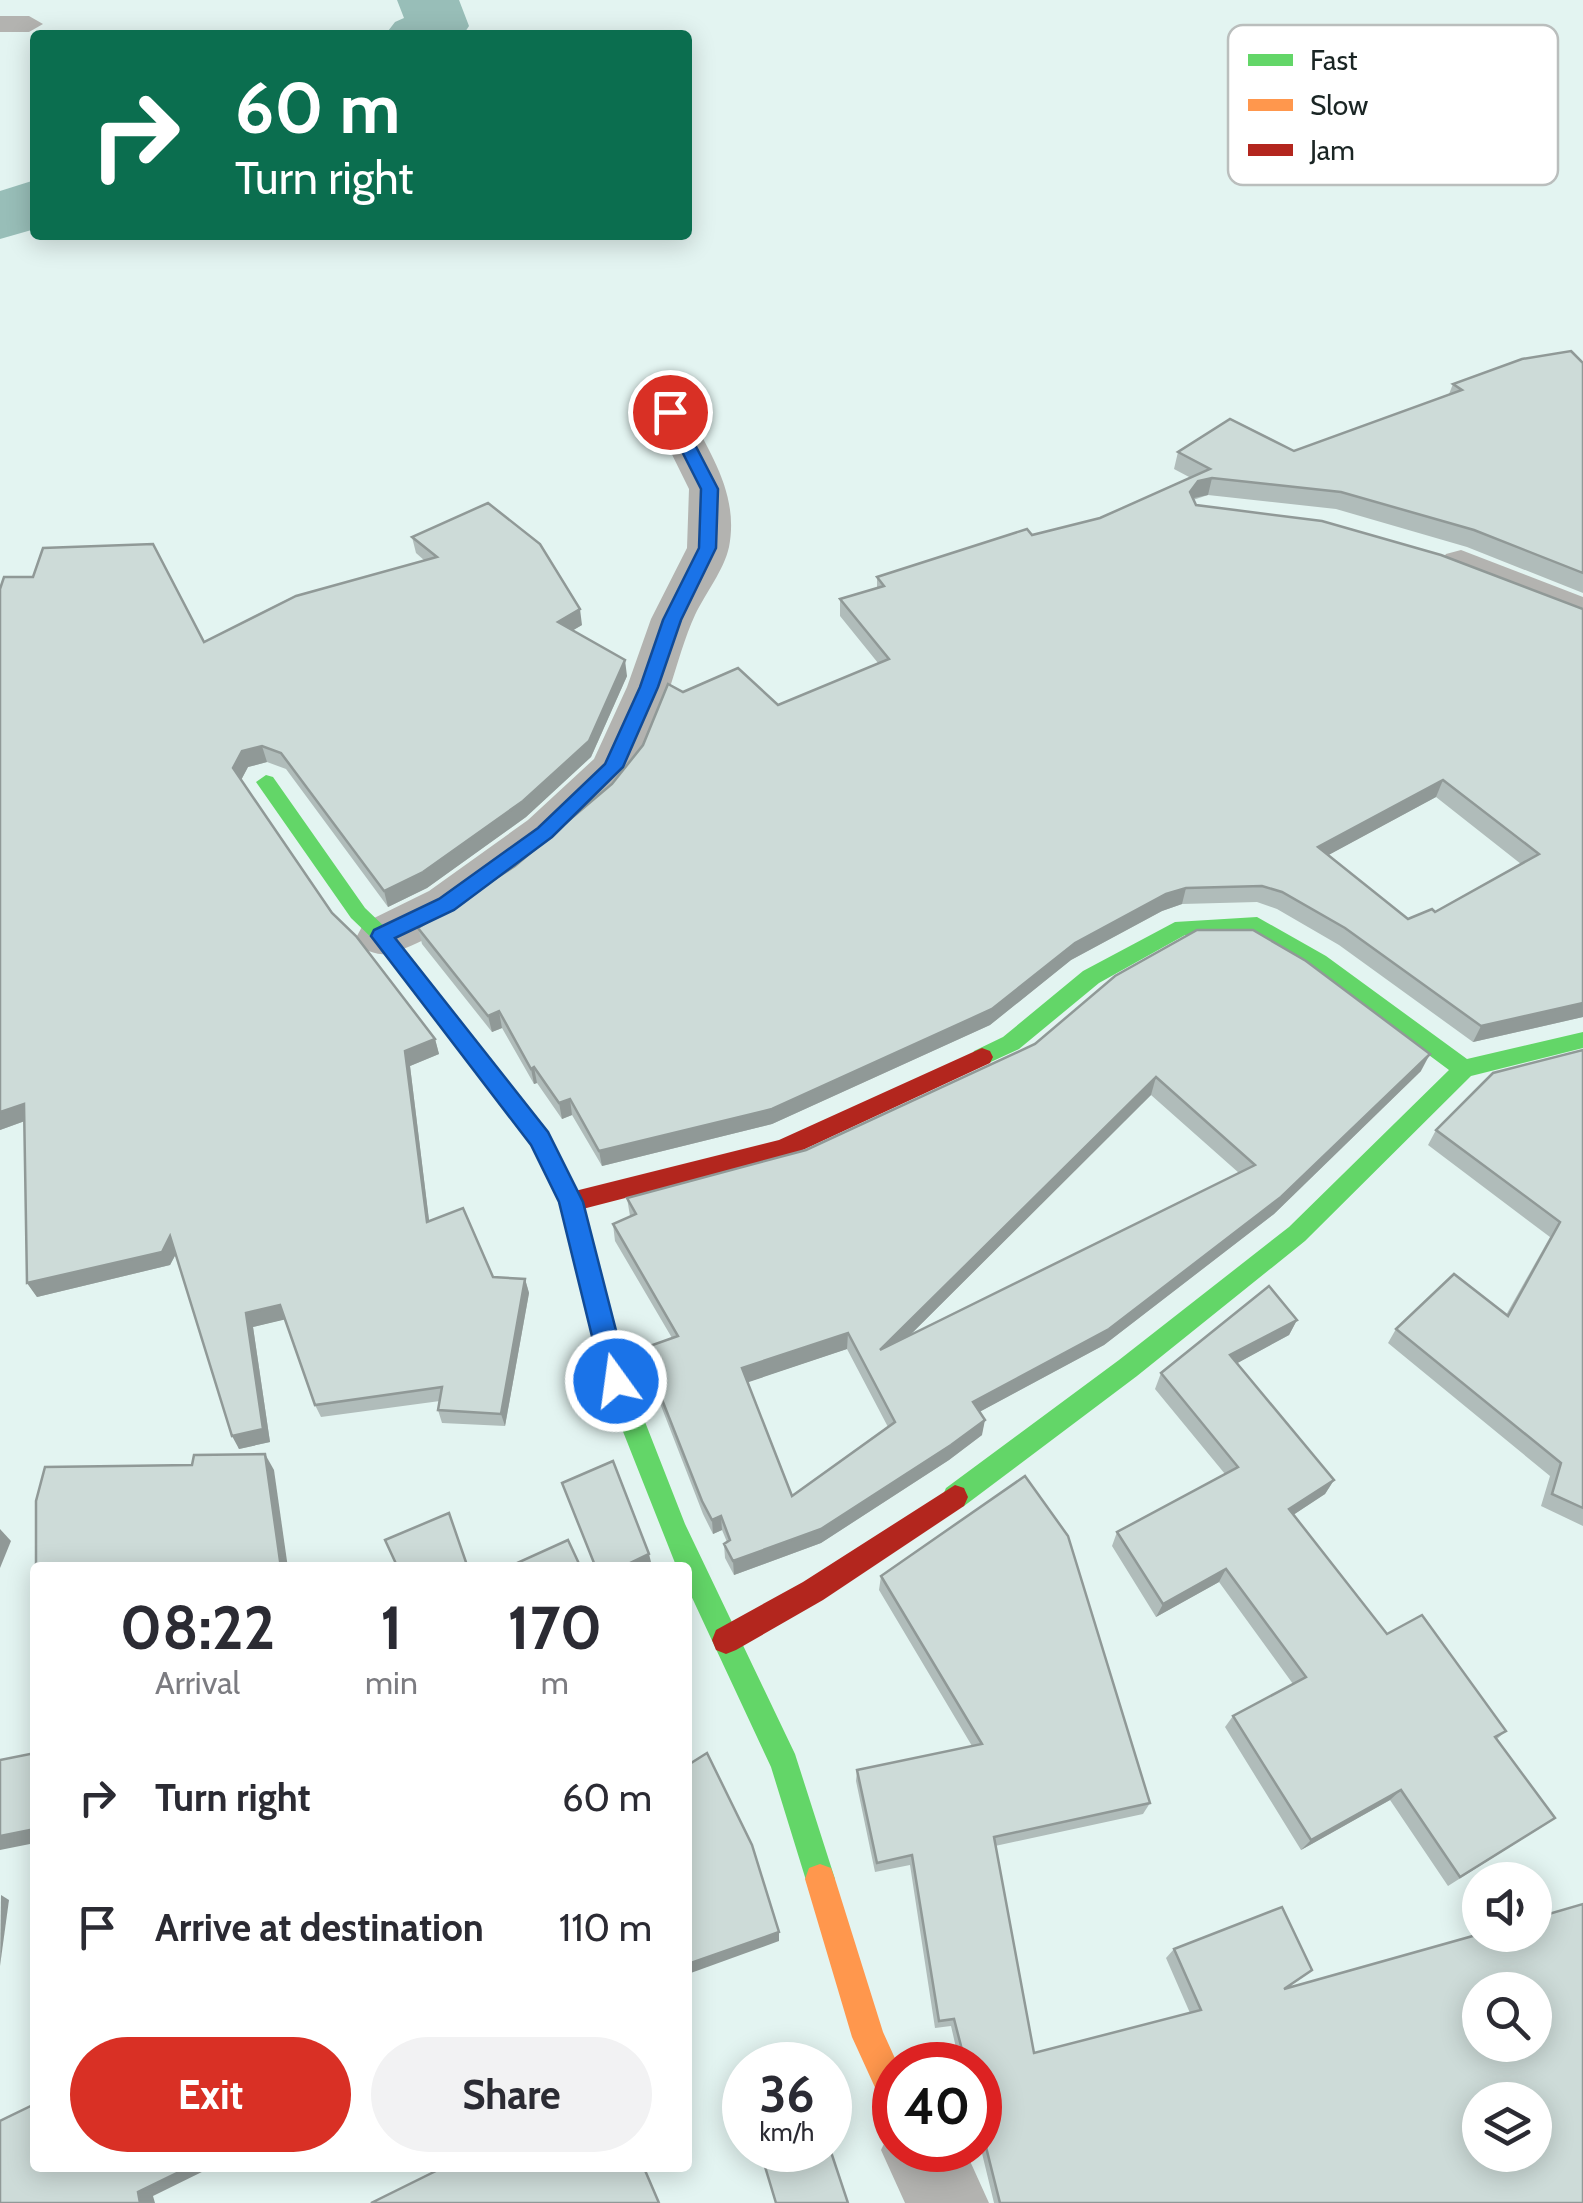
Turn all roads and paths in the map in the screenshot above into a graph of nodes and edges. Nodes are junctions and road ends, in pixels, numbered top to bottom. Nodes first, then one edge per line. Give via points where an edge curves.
1 (670, 412) dead end
2 (1432, 554) edge
3 (1583, 612) edge
4 (266, 782) dead end
5 (382, 936) junction
6 (1583, 1040) edge
7 (1464, 1068) junction
8 (571, 1202) junction
9 (689, 1562) edge
10 (692, 1569) edge
11 (726, 1640) junction
12 (872, 2045) edge
13 (933, 2172) edge
14 (948, 2203) edge

1 - 5 street via 710,489 708,548 614,767 545,832 446,904
2 - 3 street
4 - 5 street
5 - 8 street via 540,1139
6 - 7 street
7 - 8 street via 1319,962 1257,926 1182,927 1090,977 1010,1043 784,1148
7 - 11 street via 1296,1234 1128,1368 974,1484
8 - 9 street via 616,1381
10 - 11 street
11 - 12 street via 785,1764
13 - 14 street

